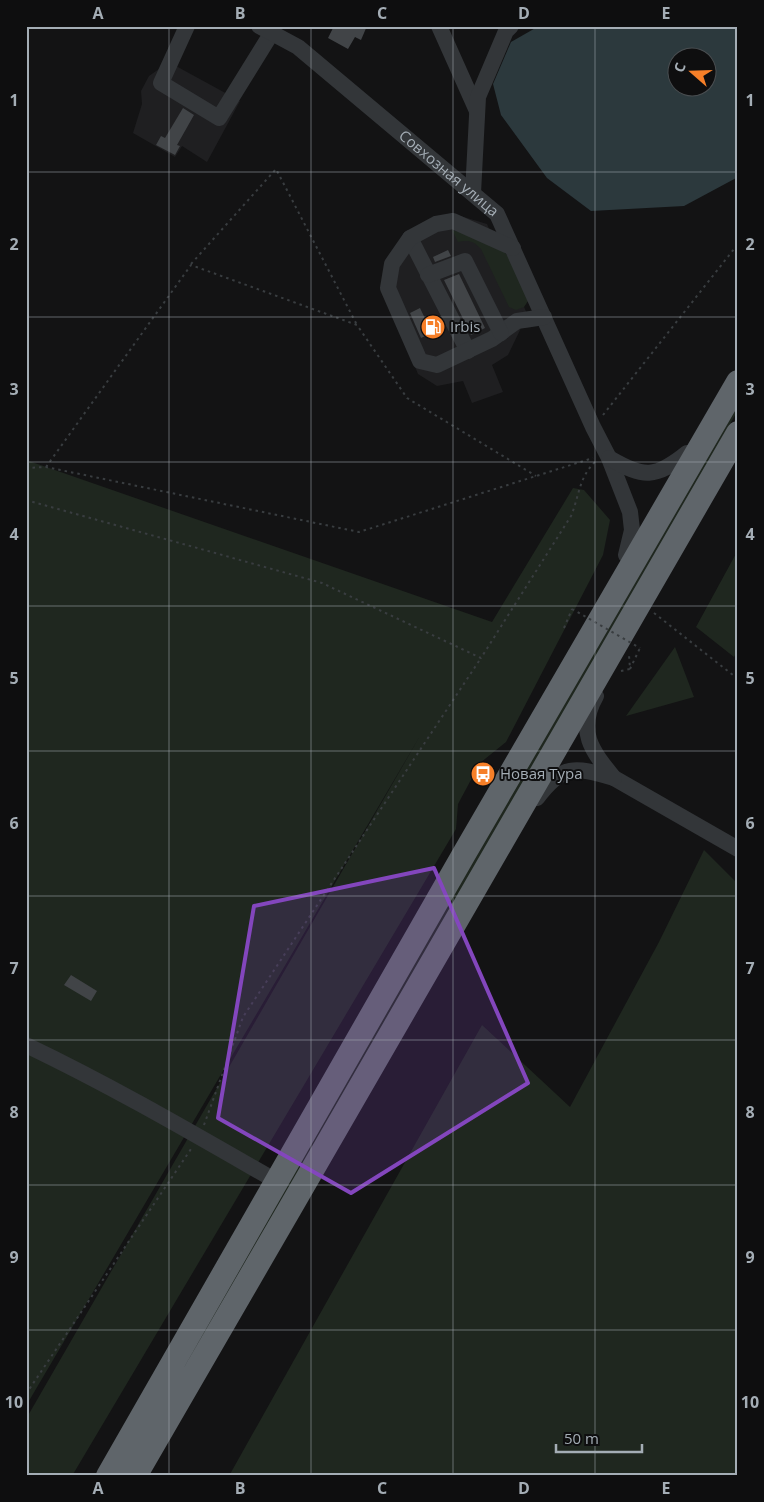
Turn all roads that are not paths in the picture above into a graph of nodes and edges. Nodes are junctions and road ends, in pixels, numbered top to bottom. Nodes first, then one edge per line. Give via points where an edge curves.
1 (187, 26) edge
2 (439, 26) edge
3 (511, 26) edge
4 (265, 30) edge
5 (477, 111) junction
6 (473, 193) junction
7 (410, 238) junction
8 (513, 248) junction
9 (428, 275) junction
10 (544, 317) junction
11 (501, 333) junction
12 (468, 351) junction
13 (738, 382) edge
14 (738, 433) edge
15 (687, 453) junction
16 (608, 456) junction
17 (626, 555) junction
18 (645, 608) junction
19 (614, 778) junction
20 (738, 849) edge
21 (464, 854) junction
22 (480, 876) junction
23 (26, 1045) edge
24 (276, 1181) junction
25 (108, 1476) edge
26 (135, 1476) edge

1 - 4 street via 161,83 219,118
2 - 5 street
3 - 5 street via 478,98
4 - 6 street, Совхозная улица via 298,47
5 - 6 street
6 - 8 street, Совхозная улица via 497,214
7 - 8 street via 436,224 453,221
7 - 9 street
7 - 12 street via 392,264 388,288 420,361 437,365
8 - 10 street, Совхозная улица
9 - 11 street via 465,261
9 - 12 street
10 - 11 street via 517,321
10 - 16 street, Совхозная улица
11 - 12 street
13 - 15 street via 713,408
13 - 21 highway
14 - 18 highway
15 - 16 street via 660,472 648,474 626,468
15 - 17 street
16 - 17 street, Совхозная улица via 630,512 632,530
17 - 21 street via 495,782
18 - 19 street via 587,716 590,744
18 - 22 highway
19 - 20 street
19 - 22 street via 573,770 550,781 500,860
21 - 24 highway
22 - 26 highway
23 - 24 street
24 - 25 highway

